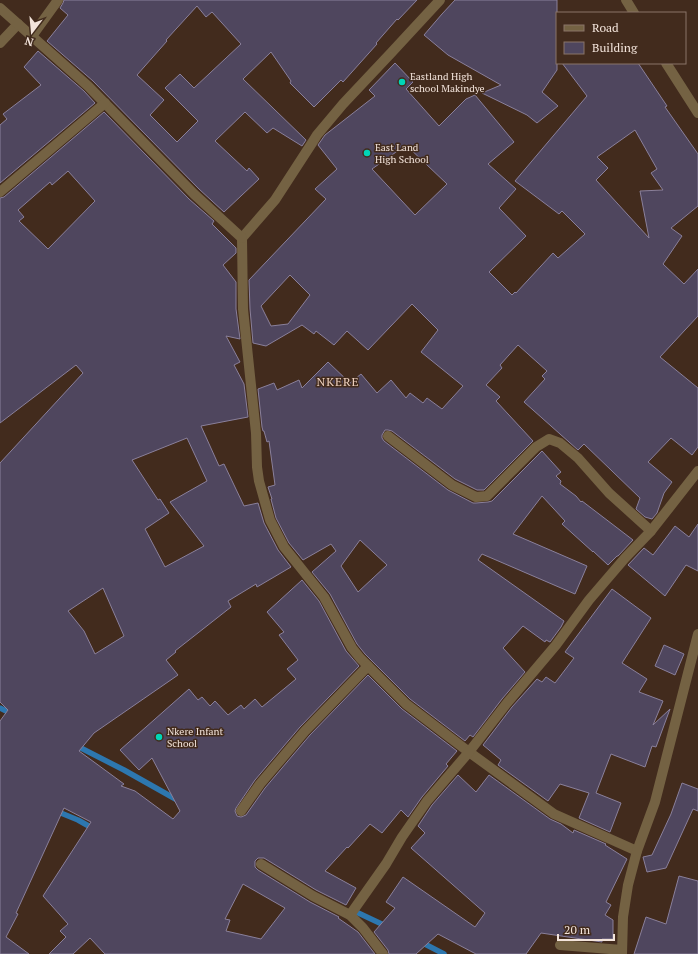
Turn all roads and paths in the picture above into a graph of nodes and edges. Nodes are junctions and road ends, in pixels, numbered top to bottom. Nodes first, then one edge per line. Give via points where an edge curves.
1 (58, 0) edge
2 (440, 0) edge
3 (626, 0) edge
4 (0, 8) edge
5 (633, 12) edge
6 (18, 24) junction
7 (32, 36) junction
8 (0, 43) edge
9 (667, 64) edge
10 (105, 103) junction
11 (698, 113) edge
12 (0, 192) edge
13 (242, 238) junction
14 (388, 436) dead end
15 (698, 471) edge
16 (651, 531) junction
17 (698, 634) edge
18 (368, 666) junction
19 (468, 752) junction
20 (241, 811) dead end
21 (637, 851) junction
22 (261, 864) dead end
23 (350, 915) junction
24 (560, 945) dead end
25 (622, 952) edge
26 (383, 954) edge

1 - 7 street
2 - 13 street via 317,135 275,200
3 - 5 street
4 - 6 street
6 - 7 street
6 - 8 street
7 - 10 street
9 - 11 street
10 - 12 street
10 - 13 street via 194,194
13 - 18 street via 243,309 256,433 257,467 270,520 284,547 324,598 352,648
14 - 16 street via 452,485 476,497 487,496 536,447 549,439 560,443 578,458 610,493
15 - 16 street
16 - 19 street via 589,600 556,645
17 - 21 street via 655,802
18 - 19 street via 416,712
18 - 20 street via 305,731 260,784
19 - 21 street via 554,814
19 - 23 street via 427,801
21 - 25 street via 623,917
22 - 23 street
23 - 26 street
24 - 25 street

